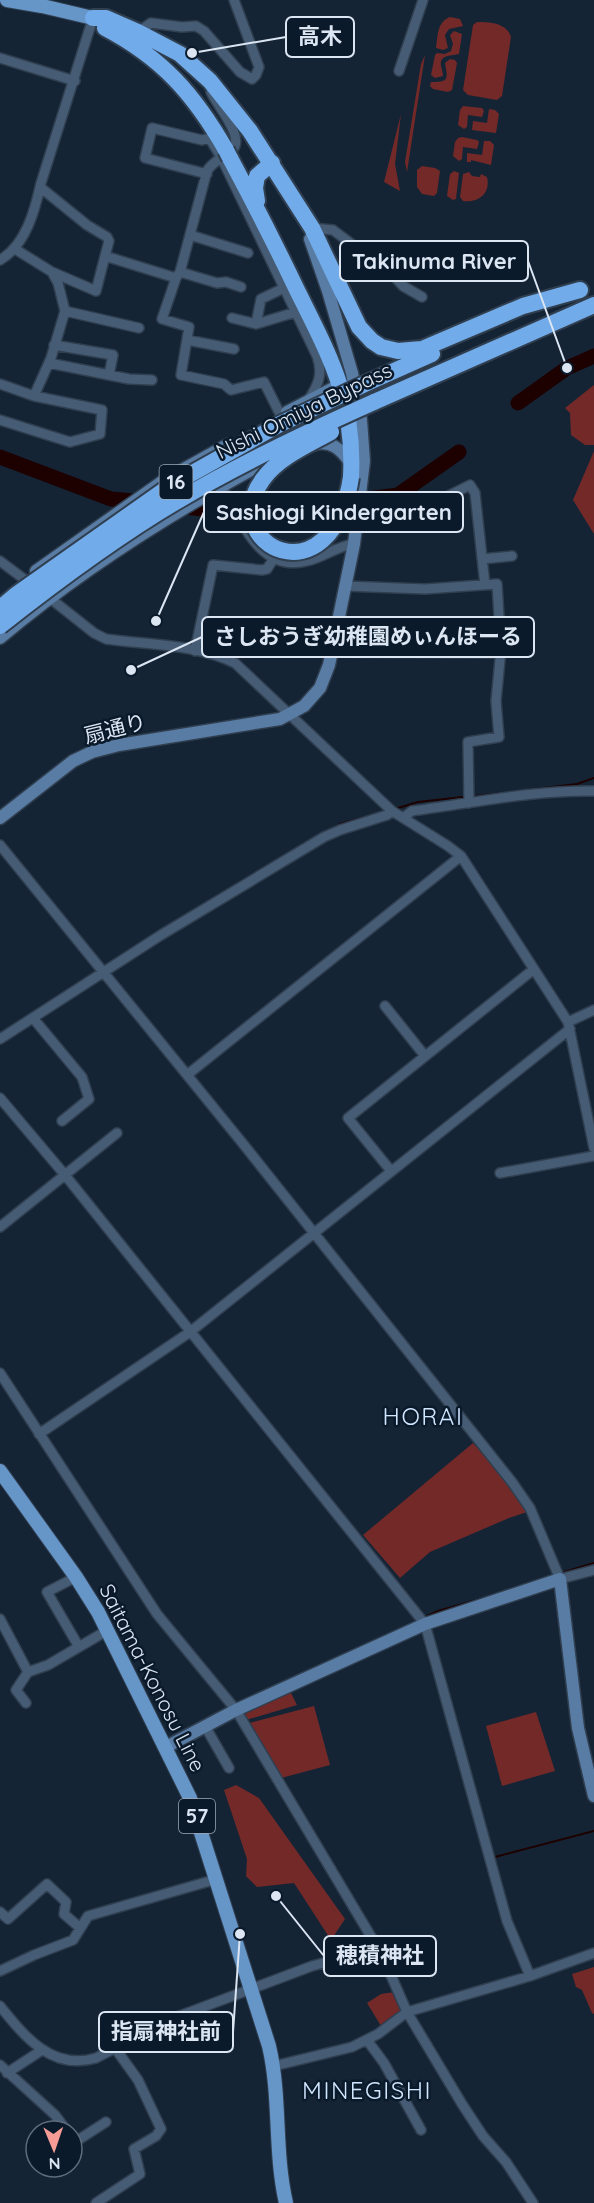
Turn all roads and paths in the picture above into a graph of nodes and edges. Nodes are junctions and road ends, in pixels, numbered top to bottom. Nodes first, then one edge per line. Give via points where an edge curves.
1 (7, 0) edge
2 (234, 0) edge
3 (423, 0) edge
4 (43, 3) edge
5 (93, 18) junction
6 (134, 36) junction
7 (0, 58) edge
8 (174, 63) junction
9 (399, 71) dead end
10 (75, 81) junction
11 (210, 81) junction
12 (209, 138) junction
13 (225, 155) junction
14 (272, 163) junction
15 (207, 174) junction
16 (40, 186) junction
17 (290, 191) junction
18 (260, 214) junction
19 (312, 228) junction
20 (190, 235) junction
21 (15, 249) junction
22 (248, 253) dead end
23 (105, 256) junction
24 (0, 260) edge
25 (52, 272) junction
26 (178, 275) junction
27 (587, 286) edge
28 (241, 287) dead end
29 (284, 288) junction
30 (422, 297) dead end
31 (594, 305) edge
32 (301, 309) junction
33 (65, 310) junction
34 (232, 318) dead end
35 (256, 324) junction
36 (138, 328) dead end
37 (187, 340) junction
38 (54, 345) junction
39 (439, 347) junction
40 (234, 349) dead end
41 (49, 363) junction
42 (109, 375) junction
43 (152, 380) dead end
44 (0, 384) edge
45 (341, 384) junction
46 (34, 396) junction
47 (308, 401) junction
48 (375, 404) junction
49 (281, 416) junction
50 (0, 420) edge
51 (363, 435) junction
52 (202, 458) junction
53 (355, 475) junction
54 (224, 490) junction
55 (357, 528) junction
56 (354, 544) junction
57 (512, 556) dead end
58 (274, 558) junction
59 (482, 560) junction
60 (0, 561) edge
61 (24, 579) junction
62 (485, 585) junction
63 (344, 586) junction
64 (51, 598) junction
65 (0, 599) edge
66 (0, 608) edge
67 (0, 626) edge
68 (0, 638) edge
69 (195, 651) junction
70 (331, 652) junction
71 (501, 653) junction
72 (290, 715) junction
73 (594, 791) edge
74 (470, 803) junction
75 (392, 811) junction
76 (0, 818) edge
77 (403, 818) junction
78 (0, 845) edge
79 (461, 856) junction
80 (534, 969) junction
81 (103, 972) junction
82 (386, 1006) dead end
83 (594, 1010) edge
84 (33, 1018) junction
85 (569, 1025) junction
86 (0, 1039) edge
87 (425, 1056) junction
88 (187, 1074) junction
89 (0, 1098) edge
90 (62, 1122) dead end
91 (117, 1133) dead end
92 (594, 1148) edge
93 (594, 1156) edge
94 (391, 1171) junction
95 (500, 1173) dead end
96 (65, 1175) junction
97 (0, 1227) edge
98 (314, 1233) junction
99 (190, 1332) junction
100 (0, 1373) edge
101 (39, 1434) junction
102 (0, 1471) edge
103 (594, 1570) edge
104 (76, 1577) junction
105 (560, 1579) junction
106 (0, 1619) edge
107 (425, 1624) junction
108 (108, 1630) junction
109 (79, 1647) junction
110 (28, 1672) junction
111 (26, 1703) dead end
112 (236, 1710) junction
113 (205, 1726) junction
114 (166, 1747) junction
115 (590, 1763) edge
116 (229, 1768) dead end
117 (594, 1796) edge
118 (217, 1879) junction
119 (0, 1912) edge
120 (79, 1927) junction
121 (594, 1953) edge
122 (382, 1955) junction
123 (0, 1971) edge
124 (530, 1976) junction
125 (251, 1989) junction
126 (0, 2006) edge
127 (406, 2012) junction
128 (367, 2040) junction
129 (115, 2048) junction
130 (42, 2050) junction
131 (274, 2066) junction
132 (3, 2069) edge
133 (58, 2119) edge
134 (106, 2122) dead end
135 (422, 2130) dead end
136 (84, 2136) edge
137 (96, 2203) edge
138 (286, 2203) edge
139 (533, 2203) edge

1 - 4 main road
2 - 6 street via 258,67 252,79 240,72 196,26 151,23
3 - 9 street
4 - 5 main road
5 - 6 highway via 106,18
5 - 10 street
6 - 8 highway
7 - 10 street
8 - 11 highway
8 - 12 street via 170,83
8 - 13 highway
10 - 16 street
11 - 13 street via 213,96 236,135 237,144
11 - 14 highway
12 - 13 street
12 - 15 street via 202,140 152,128 145,158
13 - 15 street via 212,163
13 - 18 highway
13 - 29 street
14 - 17 highway
14 - 18 highway via 257,176 255,195
15 - 20 street
16 - 21 street via 35,210
16 - 23 street via 107,237
17 - 19 highway
17 - 51 street via 328,291 352,373
18 - 32 highway
19 - 30 street via 333,230 361,251 375,255 403,286
19 - 39 highway via 353,316 372,342 398,351
20 - 22 street
20 - 26 street
21 - 24 street
21 - 25 street
23 - 25 street via 96,291
23 - 26 street
25 - 33 street
26 - 28 street
26 - 37 street via 162,319 189,327
27 - 39 highway via 523,306
29 - 32 street
29 - 35 street via 261,299
31 - 48 highway, Nishi Omiya Bypass
32 - 35 street
32 - 45 highway
32 - 47 street via 320,366 320,378
32 - 51 street via 335,356
33 - 36 street
33 - 38 street
34 - 35 street
37 - 40 street
37 - 49 street via 181,375 224,384 231,390 264,382
38 - 41 street
38 - 42 street via 113,355
39 - 66 highway, Nishi Omiya Bypass / 16, bridge via 280,424 173,484
41 - 42 street
41 - 46 street
42 - 43 street
44 - 46 street
45 - 47 street
45 - 53 highway
46 - 50 street via 102,410 100,434 70,442
47 - 49 street
48 - 53 highway, bridge via 272,468 254,497 252,513 258,532 281,551 309,550 336,524
48 - 67 highway, Nishi Omiya Bypass / 16, bridge via 289,440 178,500
49 - 52 street
51 - 53 street
52 - 54 street
52 - 61 street via 120,509
53 - 54 street via 344,453 322,442 272,459
53 - 55 street
54 - 58 street via 250,538
54 - 64 street via 131,541
55 - 56 street
55 - 59 street via 426,507 470,485 475,493
56 - 58 street via 300,562
56 - 63 street
57 - 59 street
58 - 69 street via 262,570 213,565
59 - 62 street
60 - 61 street
61 - 64 street
61 - 65 street
62 - 63 street via 425,589
62 - 71 street via 497,584
63 - 70 street
64 - 68 street
64 - 69 street via 106,639
69 - 72 street via 235,663
70 - 71 street
70 - 72 street via 320,688
71 - 74 street via 496,701 499,737 468,742
72 - 75 street
72 - 76 street, 扇通り via 92,752 64,767
73 - 74 street
74 - 77 street via 412,811
75 - 77 street
75 - 81 street via 324,837
77 - 79 street
78 - 81 street
79 - 80 street
79 - 88 street
80 - 85 street
80 - 87 street
81 - 84 street
81 - 88 street
82 - 87 street
83 - 85 street
84 - 86 street
84 - 90 street via 82,1077 89,1099
85 - 92 street
85 - 94 street
87 - 94 street via 348,1118
88 - 98 street
89 - 96 street
91 - 96 street
93 - 95 street
94 - 98 street
96 - 97 street
96 - 99 street
98 - 99 street
98 - 105 street via 512,1482 530,1508
99 - 101 street
99 - 107 street
100 - 101 street
101 - 112 street via 157,1614
102 - 104 main road, Saitama-Konosu Line / 57
103 - 105 street
104 - 108 main road, Saitama-Konosu Line / 57
104 - 109 street via 47,1592
105 - 107 street
105 - 115 street via 578,1728
106 - 110 street
107 - 112 street
107 - 124 street via 507,1921
108 - 109 street
108 - 114 main road, Saitama-Konosu Line / 57
109 - 110 street
110 - 111 street via 16,1690
112 - 113 street
112 - 122 street
113 - 114 street
113 - 116 street
114 - 118 main road, Saitama-Konosu Line / 57 via 196,1814
115 - 117 street
118 - 120 street via 88,1916
118 - 125 main road, Saitama-Konosu Line / 57
119 - 120 street via 8,1919 47,1884 66,1902 64,1914
120 - 123 street via 73,1940
121 - 124 street
122 - 125 street via 335,1969 323,1963
122 - 127 street
124 - 127 street
125 - 129 street via 174,2018
125 - 131 main road, Saitama-Konosu Line / 57
126 - 130 street
127 - 128 street
127 - 139 street via 483,2136
128 - 131 street via 337,2052
128 - 135 street
129 - 130 street via 96,2058 72,2062
129 - 137 street via 138,2080 160,2129 156,2136 134,2149 140,2174
130 - 132 street
131 - 138 main road, Saitama-Konosu Line / 57
132 - 133 street
134 - 136 street

